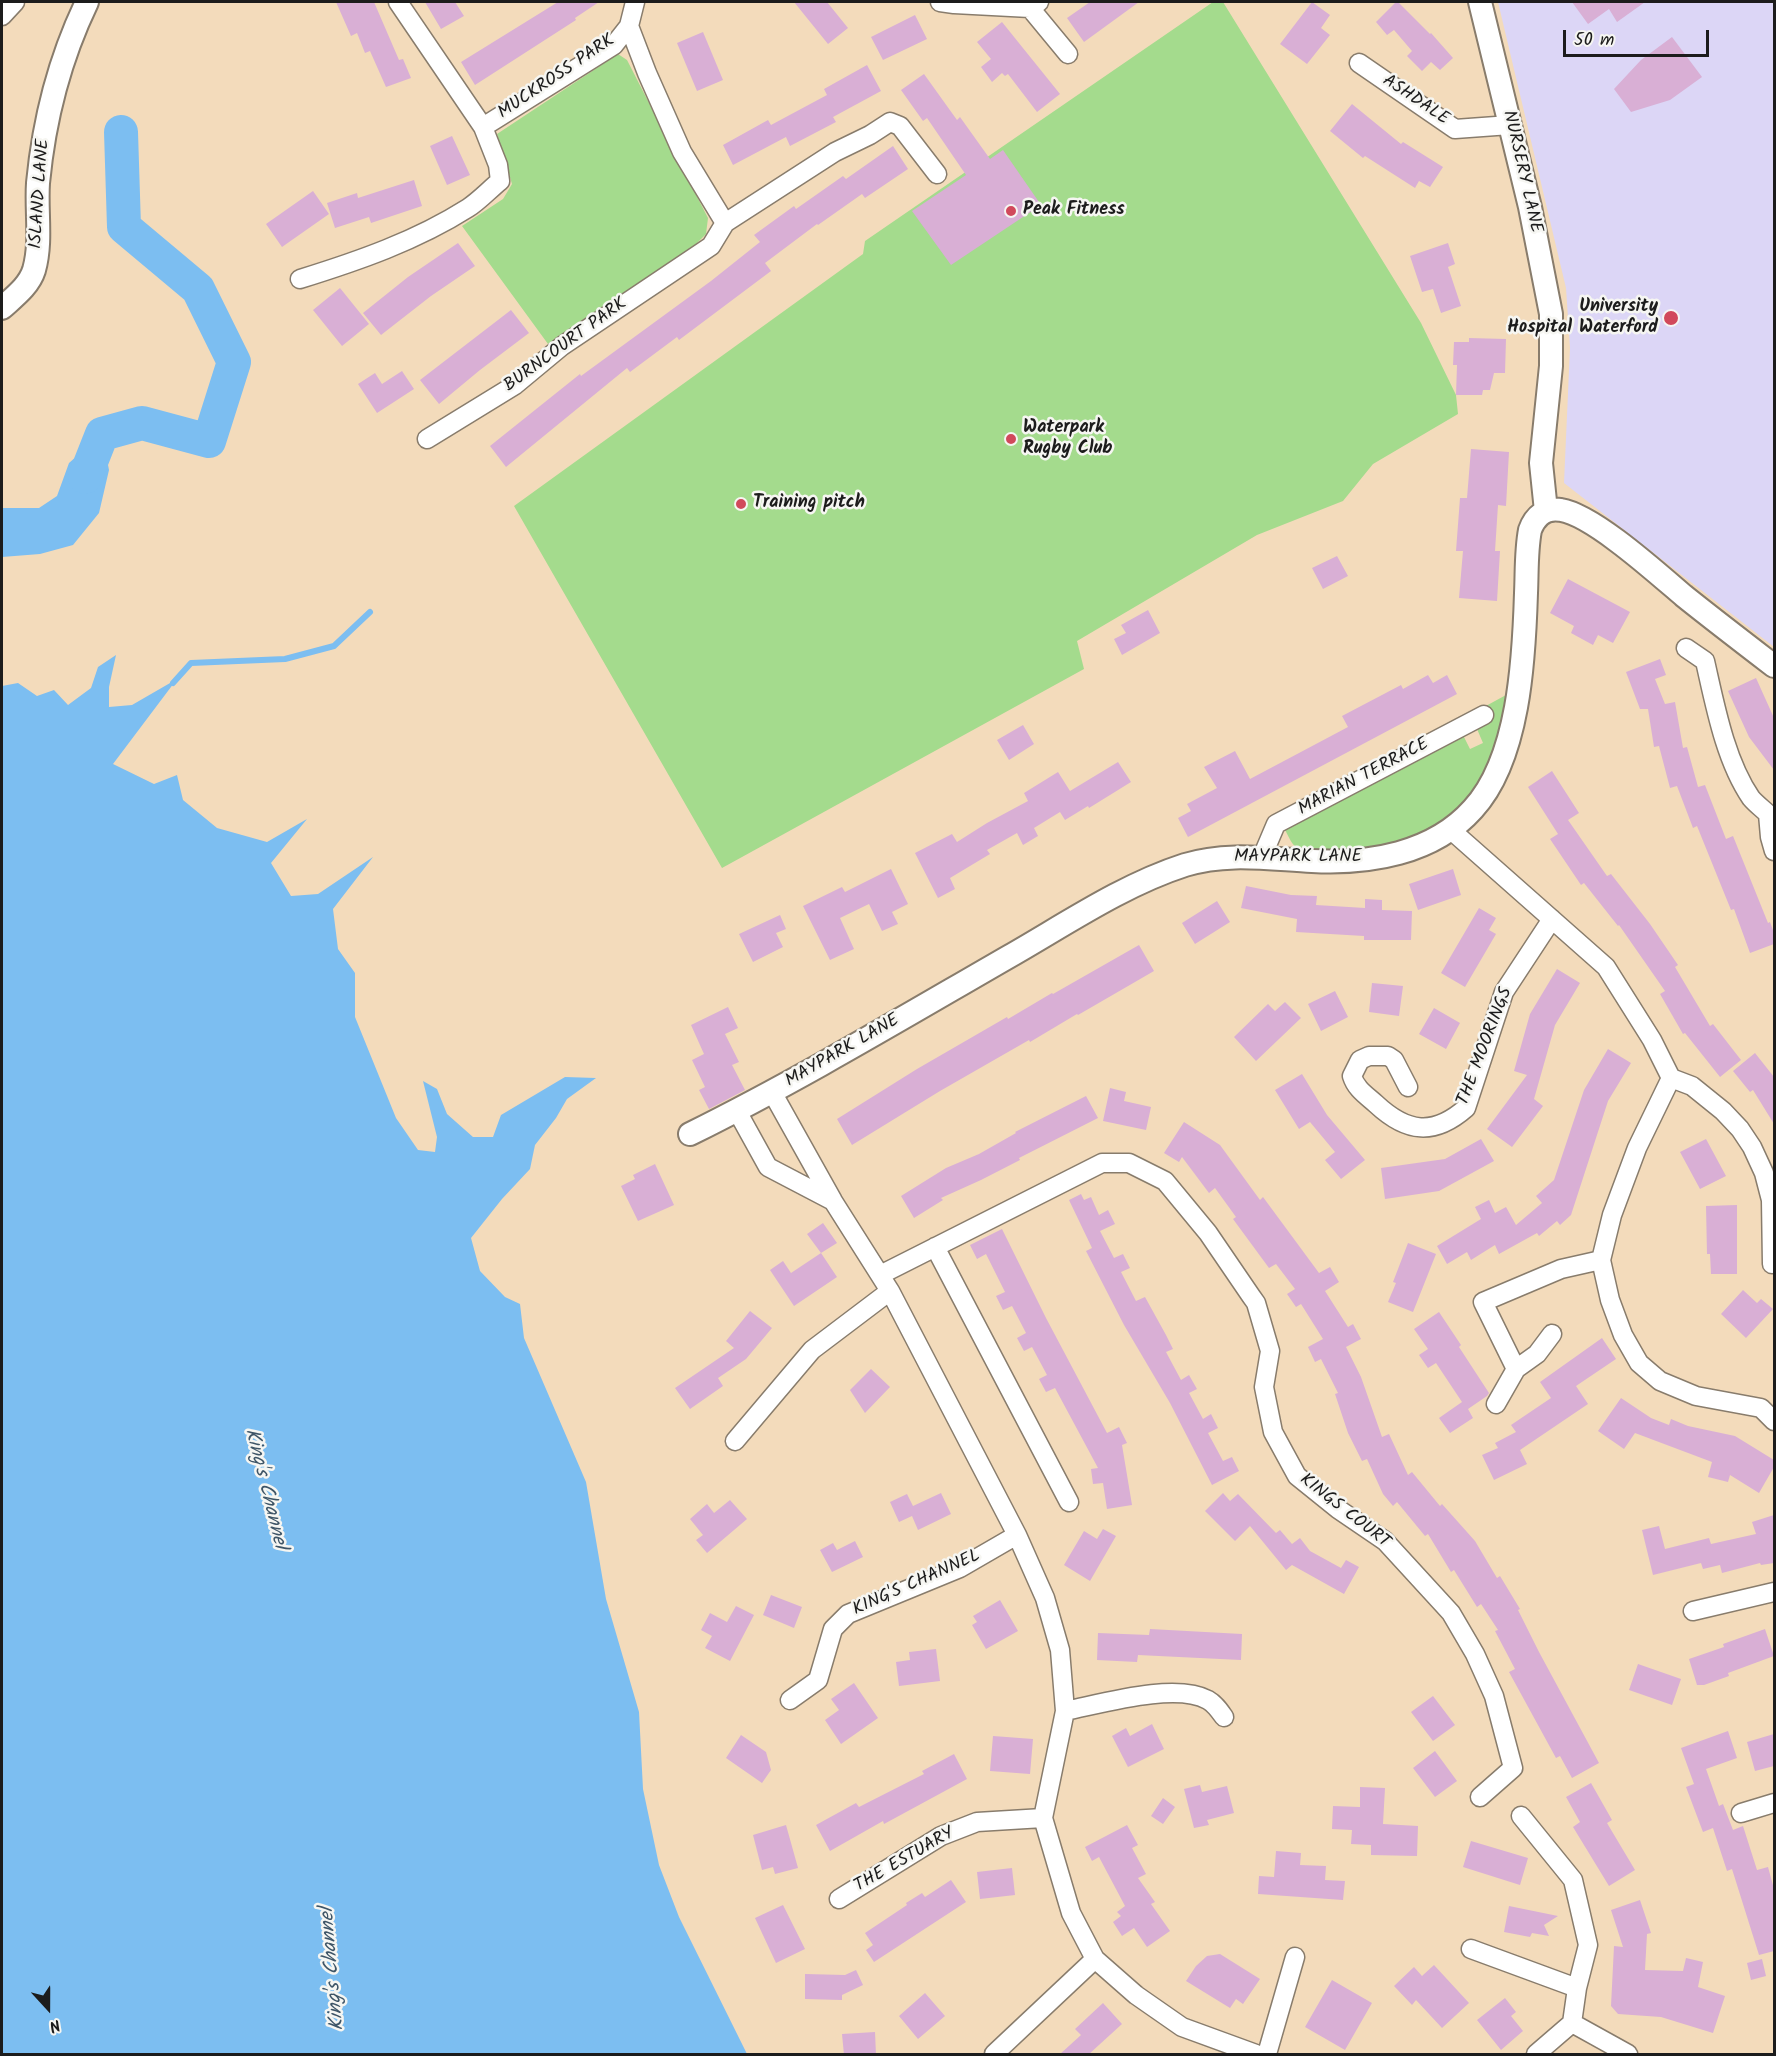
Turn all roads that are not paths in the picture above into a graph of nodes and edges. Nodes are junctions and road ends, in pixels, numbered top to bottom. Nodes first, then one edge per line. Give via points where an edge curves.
1 (15, 2) edge
2 (87, 2) edge
3 (398, 2) edge
4 (635, 2) edge
5 (940, 2) edge
6 (1480, 2) edge
7 (1035, 5) edge
8 (2, 16) edge
9 (629, 26) junction
10 (1068, 54) dead end
11 (1359, 63) dead end
12 (1510, 125) junction
13 (483, 127) junction
14 (937, 174) dead end
15 (725, 223) junction
16 (300, 279) dead end
17 (2, 308) edge
18 (428, 439) dead end
19 (1546, 511) junction
20 (1686, 648) dead end
21 (1774, 666) edge
22 (1484, 715) dead end
23 (1771, 814) edge
24 (1452, 830) junction
25 (1774, 851) edge
26 (1262, 857) junction
27 (1552, 919) junction
28 (1671, 1078) junction
29 (1408, 1087) dead end
30 (772, 1092) junction
31 (737, 1111) junction
32 (690, 1134) dead end
33 (833, 1201) junction
34 (935, 1247) junction
35 (1602, 1260) junction
36 (1772, 1264) dead end
37 (885, 1283) junction
38 (1552, 1334) dead end
39 (1516, 1369) junction
40 (1496, 1404) dead end
41 (1774, 1421) edge
42 (735, 1441) dead end
43 (1069, 1502) dead end
44 (1017, 1535) junction
45 (1774, 1592) edge
46 (1693, 1611) dead end
47 (790, 1700) dead end
48 (1065, 1711) junction
49 (1224, 1717) dead end
50 (1480, 1797) dead end
51 (1774, 1803) edge
52 (1741, 1813) dead end
53 (1521, 1816) dead end
54 (1043, 1818) junction
55 (839, 1899) dead end
56 (1472, 1949) dead end
57 (1294, 1957) dead end
58 (1095, 1959) junction
59 (1576, 1988) junction
60 (1572, 2023) junction
61 (994, 2055) edge
62 (1256, 2055) edge
63 (1267, 2055) edge
64 (1536, 2055) edge
65 (1628, 2055) edge

1 - 8 street
2 - 17 street, ISLAND LANE via 67,49 49,114 38,185 38,241 33,272 27,284
3 - 13 street
4 - 9 street
5 - 7 street
6 - 12 street, NURSERY LANE
7 - 10 street
9 - 13 street, MUCKROSS PARK via 614,45
9 - 15 street via 682,152
11 - 12 street, ASHDALE via 1455,129
12 - 19 street, NURSERY LANE via 1551,314 1552,344 1541,463
13 - 16 street via 500,181 469,207 359,261
14 - 15 street via 900,126 890,122 835,152
15 - 18 street, BURNCOURT PARK via 711,246 562,346 515,385
19 - 21 street via 1572,513 1607,534
19 - 24 street, MAYPARK LANE via 1532,523 1528,537 1522,654 1507,745 1485,795
20 - 23 street via 1705,661 1738,775 1752,800
22 - 26 street, MARIAN TERRACE via 1276,824
23 - 25 street
24 - 26 street, MAYPARK LANE via 1419,846 1379,857 1333,861
24 - 27 street
26 - 30 street, MAYPARK LANE via 1201,861 1133,888
27 - 28 street via 1606,967
27 - 29 street, THE MOORINGS via 1504,992 1466,1107 1455,1118 1441,1126 1412,1127 1379,1107 1355,1086 1352,1076 1360,1060 1388,1056
28 - 35 street via 1637,1148 1612,1215
28 - 36 street via 1692,1086 1723,1111 1752,1147 1771,1200
30 - 31 street, MAYPARK LANE
30 - 33 street
31 - 32 street, MAYPARK LANE
31 - 33 street via 768,1167
33 - 37 street
34 - 37 street, KINGS COURT
34 - 43 street
34 - 50 street, KINGS COURT via 1102,1162 1129,1163 1165,1181 1208,1233 1256,1303 1270,1352 1264,1386 1273,1432 1297,1476 1390,1546 1451,1613 1475,1654 1494,1696 1513,1768
35 - 39 street via 1561,1269 1483,1302
35 - 41 street via 1610,1300 1623,1335 1645,1370 1696,1396 1761,1408
37 - 42 street via 812,1350
37 - 44 street
38 - 39 street via 1538,1354
39 - 40 street
44 - 47 street, KING'S CHANNEL via 960,1568 848,1614 833,1629 818,1680
44 - 48 street via 1045,1598 1060,1650
45 - 46 street
48 - 49 street via 1155,1694 1186,1694 1207,1700
48 - 54 street
51 - 52 street
53 - 59 street via 1573,1880 1588,1945
54 - 55 street, THE ESTUARY via 977,1822 941,1836
54 - 58 street via 1071,1913
56 - 59 street
57 - 63 street
58 - 61 street
58 - 62 street via 1136,1995 1182,2027
59 - 60 street
60 - 64 street
60 - 65 street

